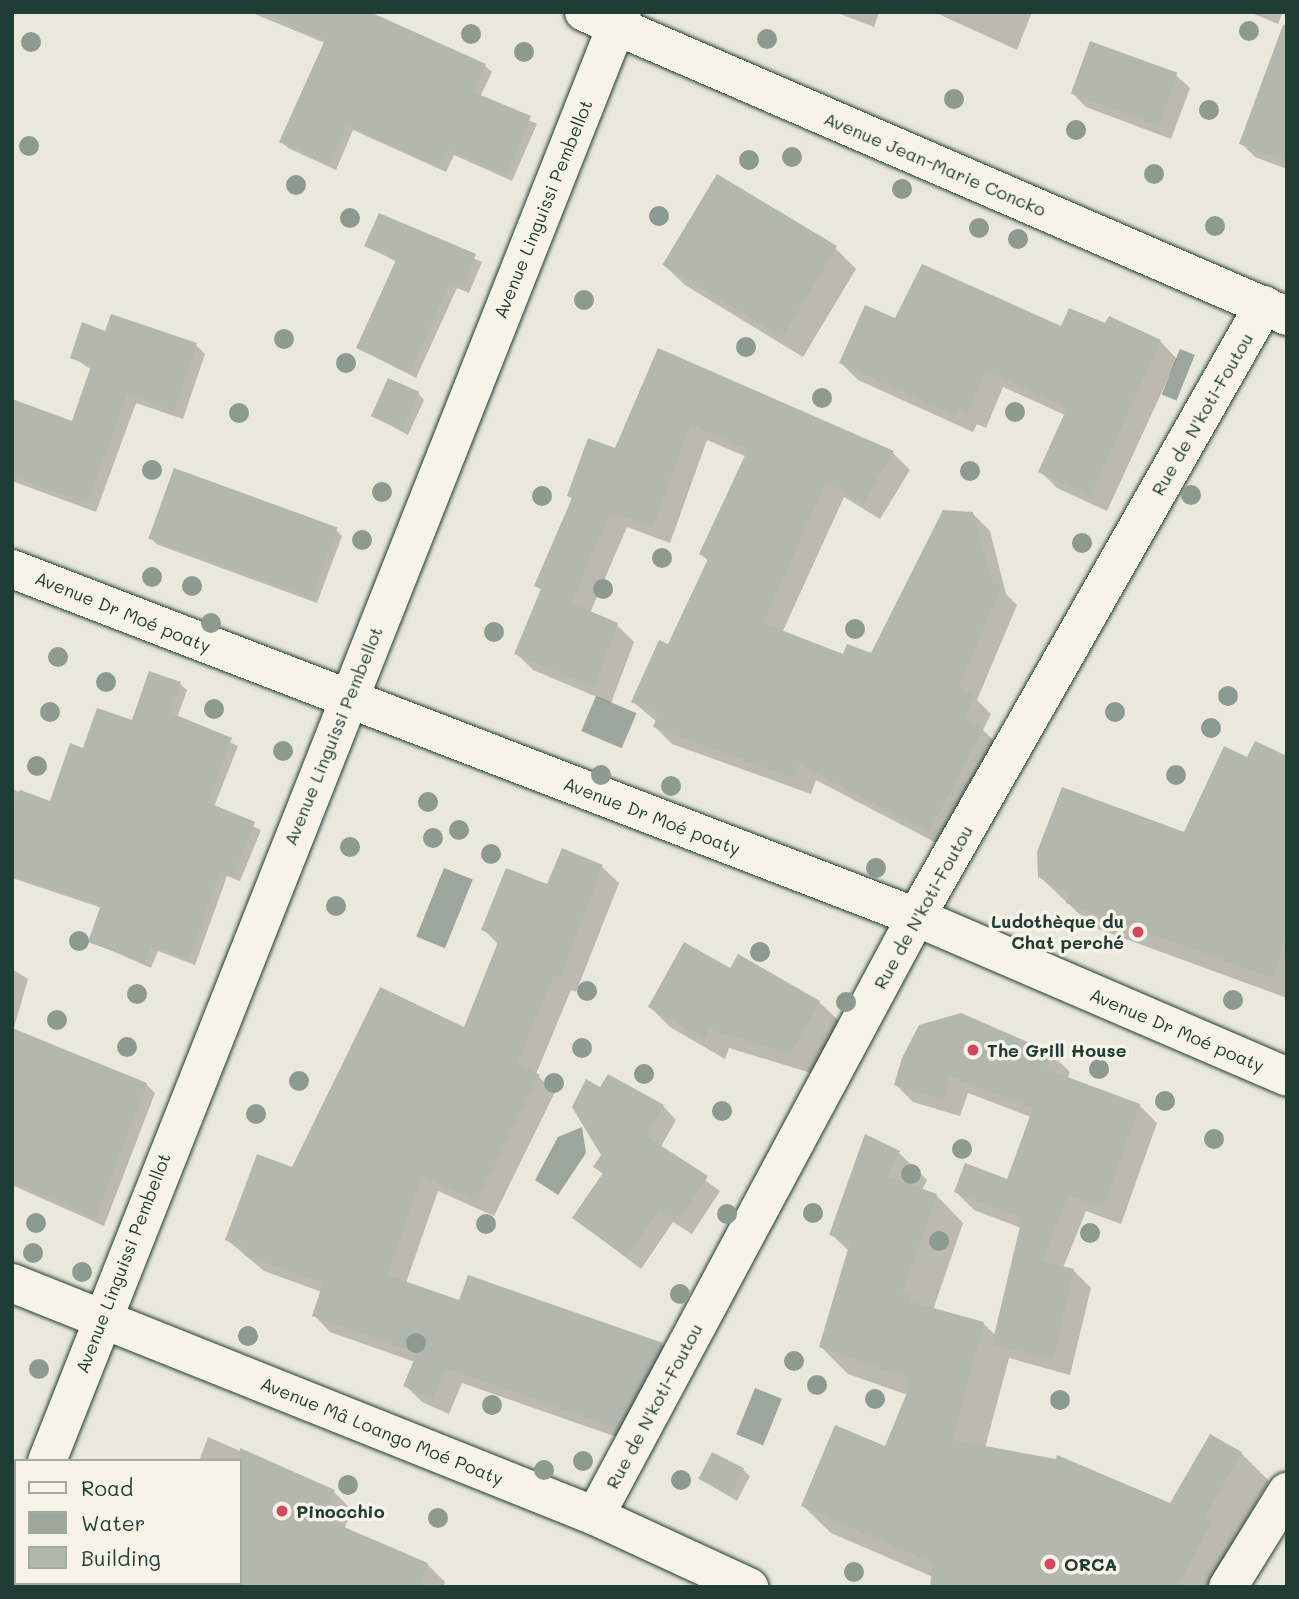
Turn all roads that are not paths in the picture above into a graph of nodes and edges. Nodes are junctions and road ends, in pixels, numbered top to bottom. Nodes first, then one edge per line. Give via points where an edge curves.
1 (607, 17) edge
2 (1275, 311) edge
3 (12, 569) edge
4 (347, 700) junction
5 (916, 917) junction
6 (1287, 1077) edge
7 (12, 1283) edge
8 (100, 1318) junction
9 (48, 1459) edge
10 (1287, 1492) edge
11 (595, 1516) junction
12 (749, 1587) edge
13 (1228, 1587) edge

1 - 2 street, Avenue Jean-Marie Concko
1 - 4 street, Avenue Linguissi Pembellot
2 - 5 street, Rue de N'koti-Foutou
3 - 4 street, Avenue Dr Moé poaty
4 - 5 street, Avenue Dr Moé poaty
4 - 8 street, Avenue Linguissi Pembellot
5 - 6 street, Avenue Dr Moé poaty
5 - 11 street, Rue de N'koti-Foutou
7 - 8 street, Avenue Mâ Loango Moé Poaty
8 - 9 street, Avenue Linguissi Pembellot
8 - 11 street, Avenue Mâ Loango Moé Poaty
10 - 13 street
11 - 12 street, Avenue Mâ Loango Moé Poaty

